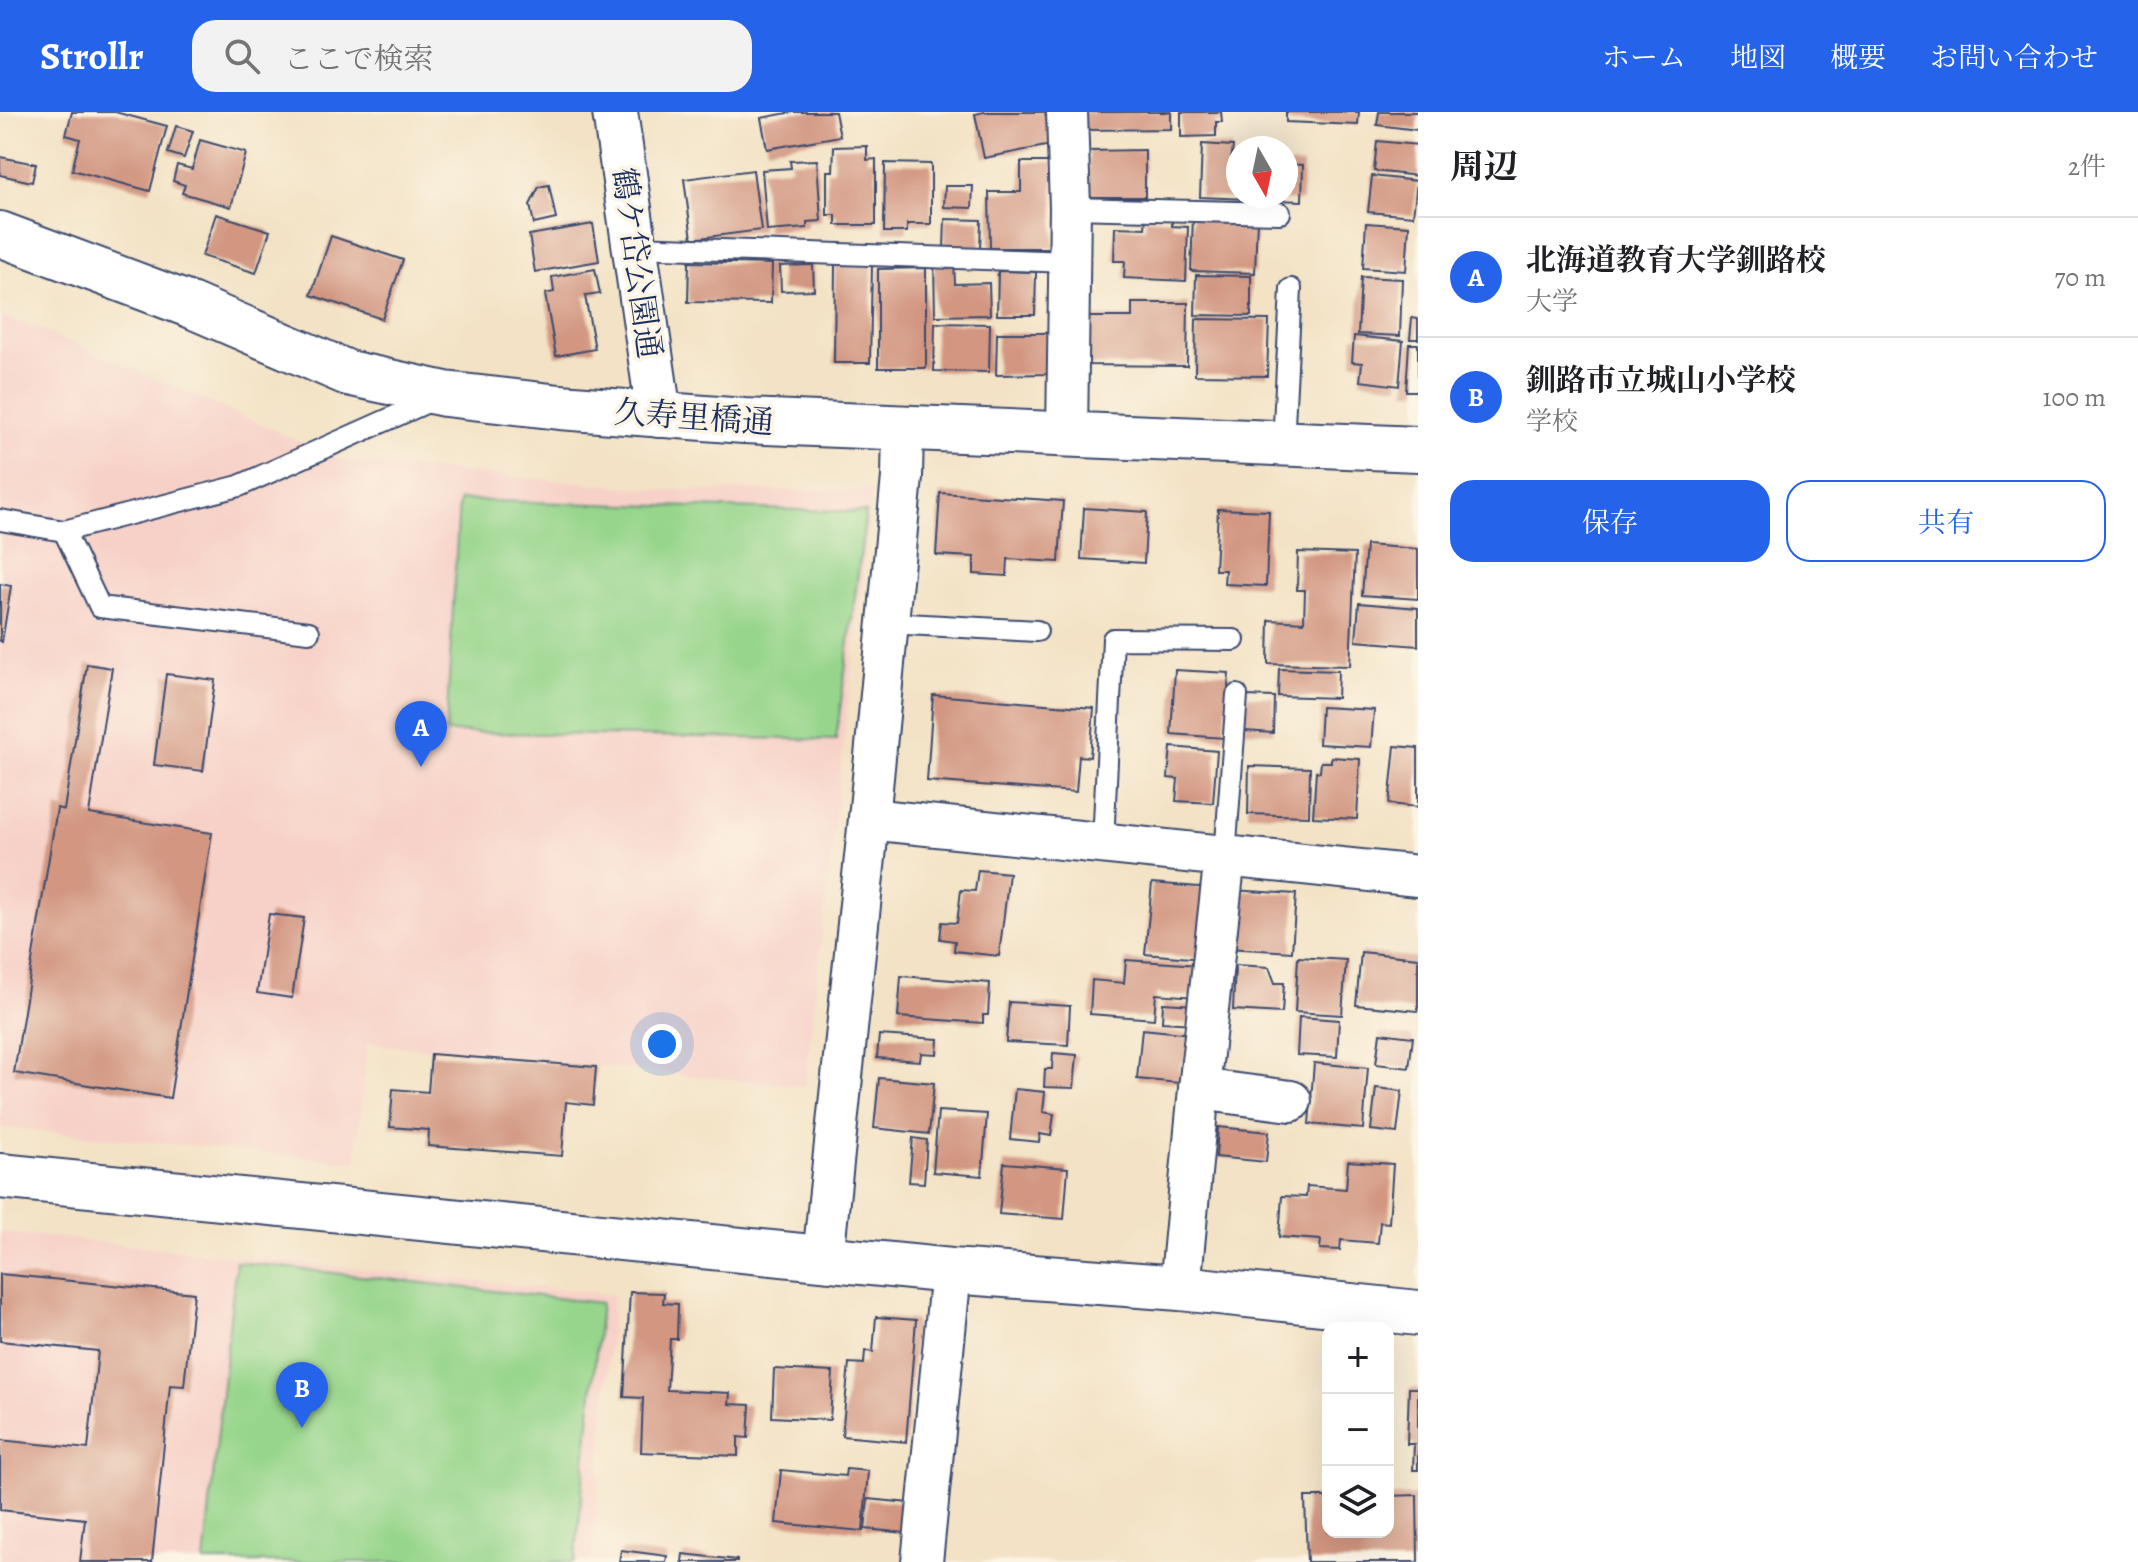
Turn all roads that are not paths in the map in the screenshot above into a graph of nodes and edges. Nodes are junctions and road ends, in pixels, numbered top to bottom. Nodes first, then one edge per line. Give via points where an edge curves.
1 (615, 112) edge
2 (1067, 112) edge
3 (1070, 208) junction
4 (1280, 213) dead end
5 (0, 234) edge
6 (635, 247) junction
7 (1070, 262) junction
8 (1291, 289) dead end
9 (445, 394) junction
10 (659, 415) junction
11 (903, 429) junction
12 (1067, 436) junction
13 (1283, 444) junction
14 (1418, 449) edge
15 (0, 520) edge
16 (64, 531) junction
17 (888, 623) junction
18 (1037, 631) dead end
19 (309, 632) dead end
20 (1234, 640) dead end
21 (1237, 695) dead end
22 (869, 819) junction
23 (1103, 843) junction
24 (1225, 856) junction
25 (1418, 876) edge
26 (1199, 1089) junction
27 (1291, 1101) dead end
28 (0, 1176) edge
29 (823, 1258) junction
30 (951, 1271) junction
31 (1180, 1288) junction
32 (1418, 1313) edge
33 (922, 1562) edge

1 - 6 street, 鶴ケ岱公園通
2 - 3 street
3 - 4 lane
3 - 7 street
5 - 9 street, 久寿里橋通 via 190,305 348,373
6 - 7 lane
6 - 10 street, 鶴ケ岱公園通
7 - 12 street
8 - 13 lane
9 - 10 street, 久寿里橋通
9 - 16 lane via 239,486
10 - 11 street, 久寿里橋通
11 - 12 street, 久寿里橋通
11 - 17 street
12 - 13 street, 久寿里橋通
13 - 14 street, 久寿里橋通
15 - 16 lane
16 - 19 lane via 100,607
17 - 18 lane
17 - 22 street
20 - 23 lane via 1113,639
21 - 24 lane
22 - 23 street
22 - 29 street
23 - 24 street
24 - 25 street
24 - 26 street
26 - 27 street
26 - 31 street
28 - 29 street
29 - 30 street
30 - 31 street
30 - 33 street
31 - 32 street

